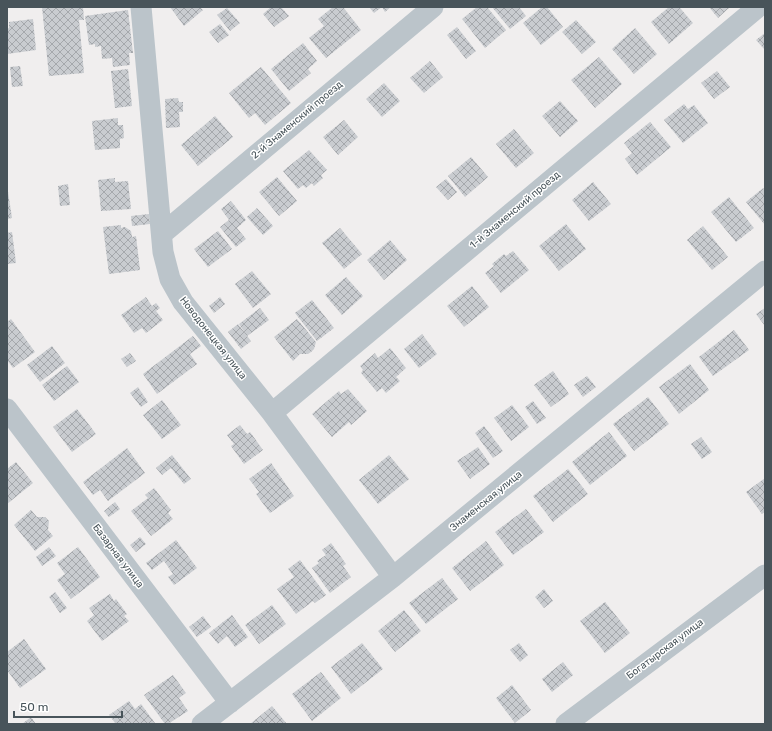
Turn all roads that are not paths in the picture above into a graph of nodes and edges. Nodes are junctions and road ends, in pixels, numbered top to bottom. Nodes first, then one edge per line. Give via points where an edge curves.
1 (141, 7) edge
2 (433, 7) edge
3 (758, 7) edge
4 (162, 234) junction
5 (765, 271) edge
6 (7, 409) edge
7 (272, 413) junction
8 (765, 575) edge
9 (393, 577) junction
10 (230, 703) junction
11 (202, 724) edge
12 (566, 724) edge

1 - 4 street, Новодонецкая улица
2 - 4 street, 2-й Знаменский проезд
3 - 7 street, 1-й Знаменский проезд
4 - 7 street, Новодонецкая улица via 163,252 170,279 183,302
5 - 9 street, Знаменская улица
6 - 10 street, Базарная улица
7 - 9 street, Новодонецкая улица
8 - 12 street, Богатырская улица
9 - 10 street, Знаменская улица
10 - 11 street, Знаменская улица

